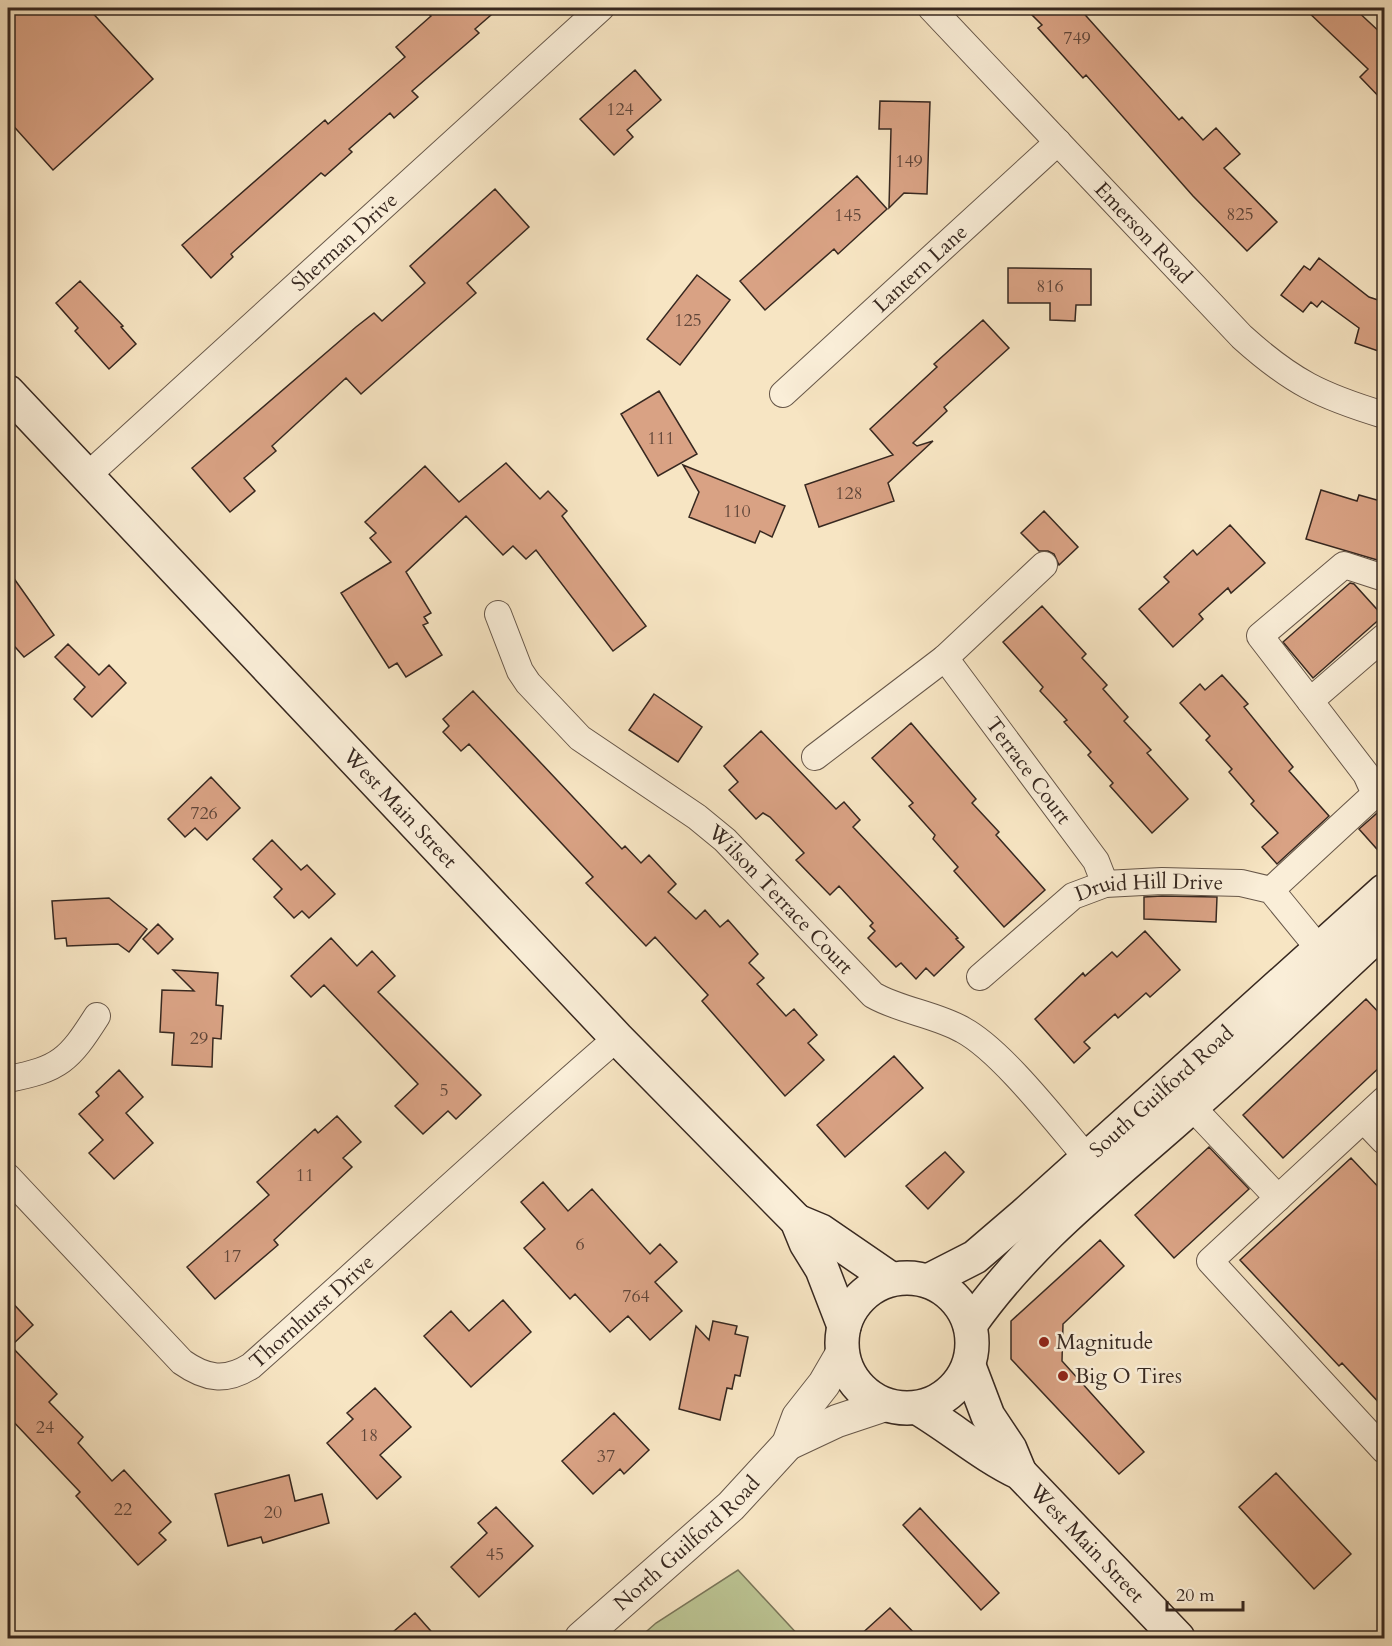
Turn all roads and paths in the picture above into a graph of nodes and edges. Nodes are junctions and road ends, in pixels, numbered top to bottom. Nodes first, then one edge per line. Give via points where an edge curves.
1 (601, 8) edge
2 (931, 8) edge
3 (1058, 142) junction
4 (8, 392) edge
5 (783, 394) dead end
6 (1384, 416) edge
7 (87, 476) junction
8 (1044, 565) dead end
9 (1384, 578) edge
10 (498, 614) dead end
11 (1384, 637) edge
12 (945, 658) junction
13 (1310, 701) junction
14 (815, 757) dead end
15 (1105, 884) junction
16 (1271, 890) junction
17 (1384, 891) edge
18 (1384, 929) edge
19 (1320, 950) junction
20 (980, 976) dead end
21 (97, 1016) dead end
22 (617, 1038) junction
23 (8, 1079) edge
24 (1384, 1100) edge
25 (1192, 1107) junction
26 (1364, 1120) junction
27 (1384, 1141) edge
28 (1088, 1159) junction
29 (8, 1177) edge
30 (1278, 1198) junction
31 (796, 1221) junction
32 (891, 1279) junction
33 (928, 1281) junction
34 (970, 1325) junction
35 (843, 1340) junction
36 (969, 1366) junction
37 (885, 1405) junction
38 (918, 1408) junction
39 (788, 1444) junction
40 (1384, 1450) edge
41 (1020, 1473) junction
42 (581, 1638) edge
43 (1178, 1638) edge

1 - 7 street, Sherman Drive
2 - 3 street, Emerson Road
3 - 5 street, Lantern Lane
3 - 6 street, Emerson Road via 1213,308 1276,367 1309,388
4 - 7 main road, West Main Street
7 - 22 main road, West Main Street
8 - 12 street
9 - 13 street via 1344,565 1260,636
10 - 28 street, Wilson Terrace Court via 520,671 580,738 725,840 873,995 889,1005 962,1029 980,1042
11 - 13 street
12 - 14 street
12 - 15 street, Terrace Court via 1096,861
13 - 16 street via 1366,774 1375,794
15 - 16 street, Druid Hill Drive via 1229,883
15 - 20 street, Druid Hill Drive via 1073,896
16 - 19 street
17 - 19 main road, South Guilford Road
18 - 25 main road, South Guilford Road
19 - 28 main road, South Guilford Road
21 - 23 street via 75,1050 61,1062 39,1073
22 - 29 street, Thornhurst Drive via 236,1376 197,1373 182,1362
22 - 31 main road, West Main Street
24 - 26 street
25 - 30 street
25 - 34 main road, South Guilford Road via 1048,1232
26 - 27 street
26 - 30 street
28 - 33 main road, South Guilford Road via 975,1257
30 - 40 street via 1210,1261
31 - 32 main road, West Main Street via 821,1231
31 - 35 main road, West Main Street via 822,1269
32 - 33 main road
32 - 35 main road via 861,1296 850,1310
33 - 34 main road via 947,1291 961,1306
34 - 36 main road via 973,1346
35 - 37 main road via 847,1370 856,1385
35 - 39 street, North Guilford Road via 824,1384 798,1417
36 - 38 main road via 949,1394
36 - 41 main road, West Main Street via 988,1416 1010,1449
37 - 38 main road
37 - 39 street, North Guilford Road via 837,1421
38 - 41 main road, West Main Street via 995,1461
39 - 42 street, North Guilford Road via 732,1506
41 - 43 main road, West Main Street

